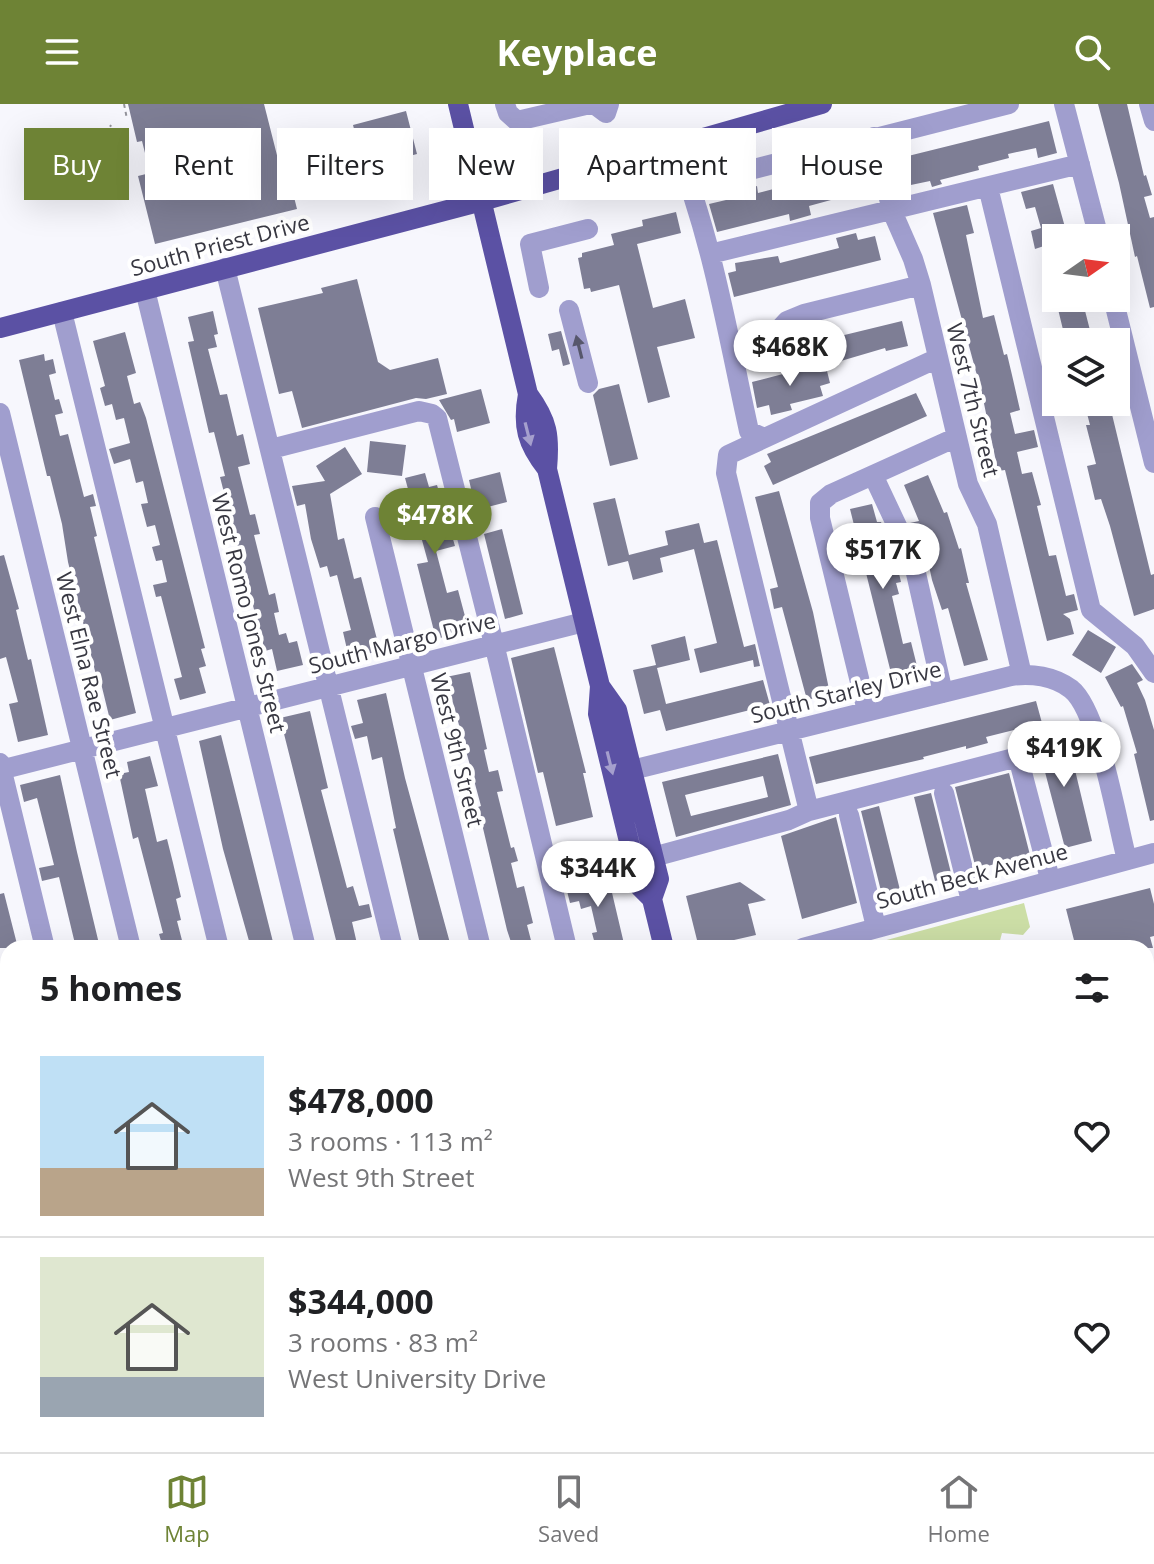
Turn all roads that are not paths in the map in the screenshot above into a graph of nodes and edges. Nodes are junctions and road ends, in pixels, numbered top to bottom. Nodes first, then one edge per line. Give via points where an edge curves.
1 (458, 104) edge
2 (505, 104) edge
3 (592, 104) edge
4 (609, 104) edge
5 (822, 104) edge
6 (1009, 104) edge
7 (1149, 104) edge
8 (1065, 105) edge
9 (1154, 121) edge
10 (738, 128) edge
11 (911, 128) edge
12 (1080, 164) junction
13 (559, 179) edge
14 (988, 187) junction
15 (695, 200) edge
16 (889, 200) edge
17 (482, 201) junction
18 (892, 211) junction
19 (1095, 224) edge
20 (588, 229) dead end
21 (710, 254) junction
22 (225, 268) junction
23 (921, 285) junction
24 (539, 288) dead end
25 (145, 290) junction
26 (569, 310) dead end
27 (62, 312) junction
28 (1117, 312) edge
29 (0, 328) edge
30 (774, 335) dead end
31 (938, 358) junction
32 (588, 383) dead end
33 (0, 413) edge
34 (762, 437) junction
35 (957, 437) junction
36 (1151, 439) edge
37 (271, 449) junction
38 (1154, 463) edge
39 (873, 475) junction
40 (375, 517) dead end
41 (584, 622) junction
42 (494, 644) junction
43 (411, 665) junction
44 (1154, 673) edge
45 (1022, 675) junction
46 (329, 686) junction
47 (600, 686) junction
48 (943, 693) junction
49 (247, 707) junction
50 (867, 711) junction
51 (165, 728) junction
52 (790, 731) junction
53 (83, 749) junction
54 (0, 767) edge
55 (632, 770) junction
56 (944, 793) dead end
57 (809, 811) junction
58 (849, 815) dead end
59 (1154, 853) edge
60 (653, 857) junction
61 (1127, 860) junction
62 (1050, 879) junction
63 (652, 899) junction
64 (971, 901) junction
65 (876, 927) junction
66 (43, 940) edge
67 (129, 940) edge
68 (217, 940) edge
69 (304, 940) edge
70 (391, 940) edge
71 (479, 940) edge
72 (565, 940) edge
73 (662, 940) edge
74 (831, 940) edge

1 - 17 main road
2 - 3 street via 517,121
3 - 4 street via 606,113
5 - 10 main road, South Priest Drive
6 - 11 street
7 - 9 street
8 - 12 street
12 - 14 street
12 - 19 street
13 - 17 main road, South Priest Drive
14 - 18 street
14 - 44 street via 1091,610 1135,646
15 - 21 street
16 - 18 street, West 7th Street
17 - 22 main road, South Priest Drive
17 - 41 main road via 528,394 543,414 549,441 547,469
18 - 21 street
18 - 23 street, West 7th Street
20 - 24 street via 530,244
21 - 34 street via 749,431
22 - 25 main road, South Priest Drive
22 - 37 street
23 - 30 street via 804,314 787,321
23 - 31 street, West 7th Street
25 - 27 main road, South Priest Drive
25 - 49 street, West Romo Jones Street
32 -> 26 street
27 - 29 main road, South Priest Drive
27 - 51 street
28 - 36 street
31 - 34 street
31 - 35 street, West 7th Street
33 - 53 street, West Elna Rae Street
34 - 52 street via 728,455 726,473
35 - 39 street
35 - 45 street, West 7th Street via 971,493 987,524
36 - 38 street
37 - 42 street via 419,411 432,414 439,424
37 - 46 street
39 - 48 street via 913,560
39 - 50 street via 820,503
40 - 43 street, West 9th Street
41 - 42 street, South Margo Drive
41 - 47 main road
42 - 43 street, South Margo Drive
42 - 72 street
43 - 46 street, South Margo Drive
43 - 71 street, West 9th Street
45 - 48 street, South Starley Drive
45 - 61 street, South Starley Drive via 1072,690 1090,716
46 - 49 street, South Margo Drive
46 - 70 street
47 - 55 main road via 617,710
47 -> 63 main road via 601,729 640,887
48 - 50 street, South Starley Drive
49 - 51 street, South Margo Drive
49 - 69 street, West Romo Jones Street
50 - 52 street, South Starley Drive
51 - 53 street, South Margo Drive
51 - 68 street
52 - 55 street, South Starley Drive
52 - 57 street
53 - 54 street, South Margo Drive
53 - 67 street, West Elna Rae Street
54 - 66 street
55 - 60 main road
56 - 64 street
57 - 60 street
57 - 62 street via 1018,757
58 - 65 street
59 - 61 street, South Beck Avenue
60 - 63 main road via 659,879
61 - 62 street, South Beck Avenue
62 - 64 street, South Beck Avenue
63 - 73 main road
64 - 65 street, South Beck Avenue
65 - 74 street, South Beck Avenue

